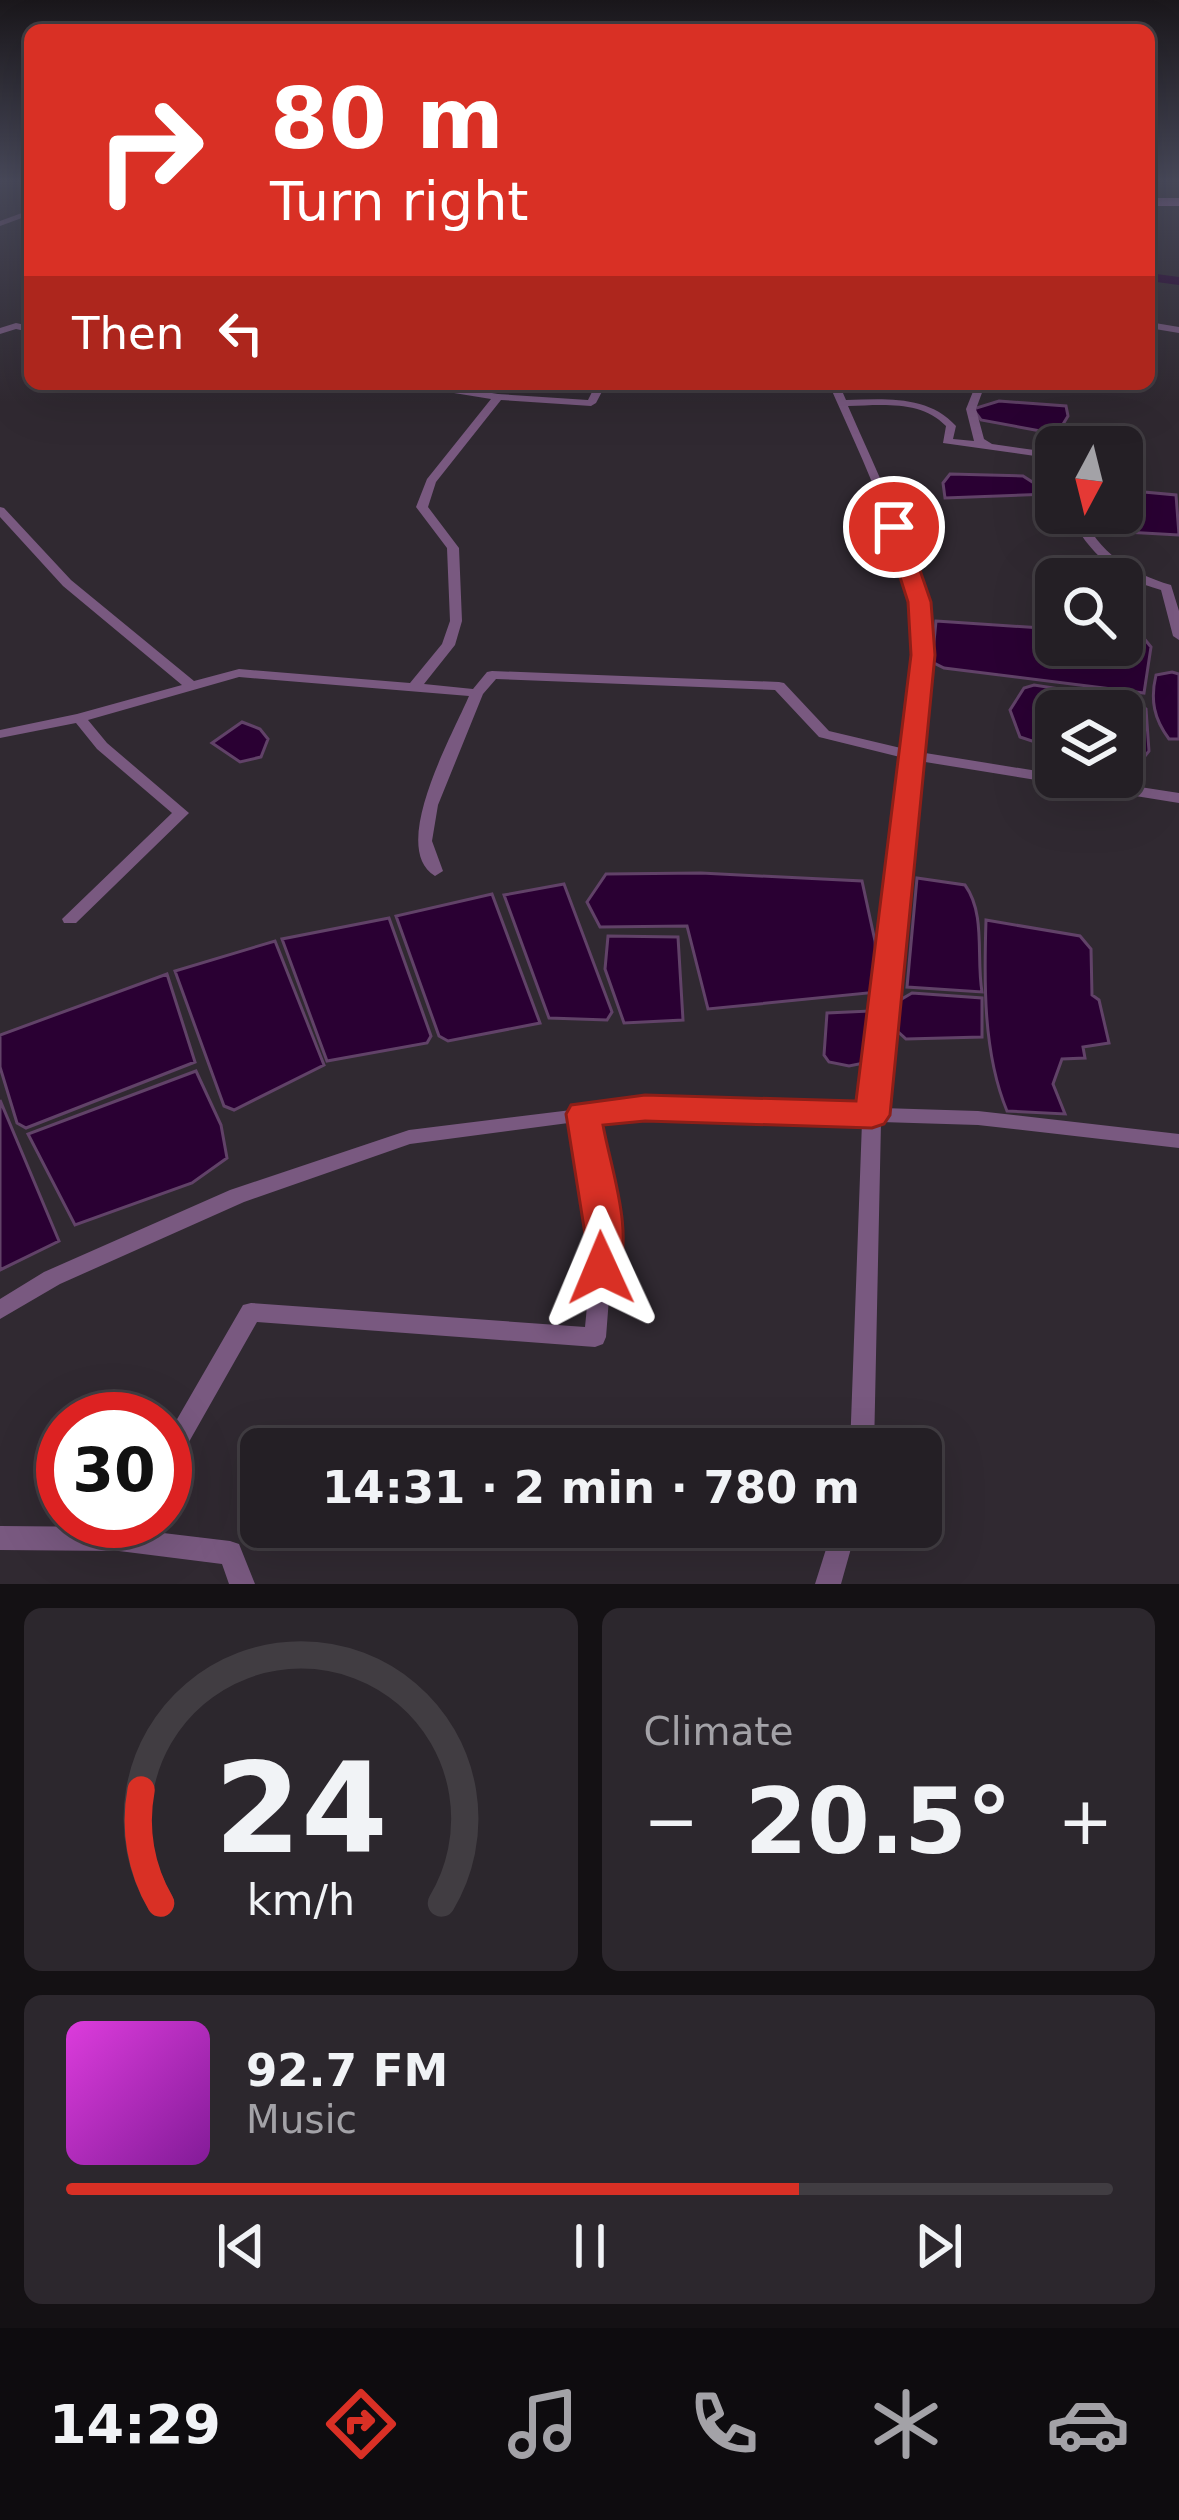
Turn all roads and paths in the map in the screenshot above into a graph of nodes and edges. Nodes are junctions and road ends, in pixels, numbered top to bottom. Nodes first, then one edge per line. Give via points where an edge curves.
1 (454, 390) edge
2 (598, 390) edge
3 (836, 390) edge
4 (979, 390) edge
5 (498, 397) junction
6 (842, 404) junction
7 (945, 418) junction
8 (977, 420) junction
9 (991, 447) junction
10 (1035, 452) edge
11 (0, 510) edge
12 (1083, 534) edge
13 (1179, 636) edge
14 (190, 685) junction
15 (416, 685) junction
16 (477, 693) junction
17 (79, 718) junction
18 (0, 734) edge
19 (915, 755) junction
20 (1179, 798) edge
21 (435, 871) dead end
22 (70, 919) dead end
23 (584, 1114) junction
24 (872, 1115) junction
25 (1179, 1141) edge
26 (0, 1310) edge
27 (192, 1414) edge
28 (863, 1428) edge
29 (36, 1536) edge
30 (0, 1538) edge
31 (192, 1545) edge
32 (839, 1548) edge
33 (242, 1584) edge
34 (828, 1584) edge

1 - 5 street
2 - 5 street via 591,404
3 - 6 street
4 - 8 street via 971,409
5 - 15 street via 431,481 422,507 453,548 456,621
6 - 7 street via 900,404
6 - 19 street via 920,602
7 - 8 street
7 - 9 street via 946,442
8 - 9 street via 980,441
9 - 10 street
11 - 14 street via 67,583
12 - 13 street via 1117,568 1167,587
14 - 15 street via 238,674
14 - 17 street
15 - 16 street
16 - 19 street via 492,675 779,686 824,734
16 - 21 street via 430,806 424,841
17 - 18 street
17 - 22 street via 181,813
19 - 20 street
19 - 24 street
23 - 24 street via 645,1108
23 - 26 street via 410,1137 237,1196
23 - 27 street via 604,1234 595,1337 250,1312
24 - 25 street via 979,1118
24 - 28 street
29 - 30 street
31 - 33 street via 230,1553
32 - 34 street

